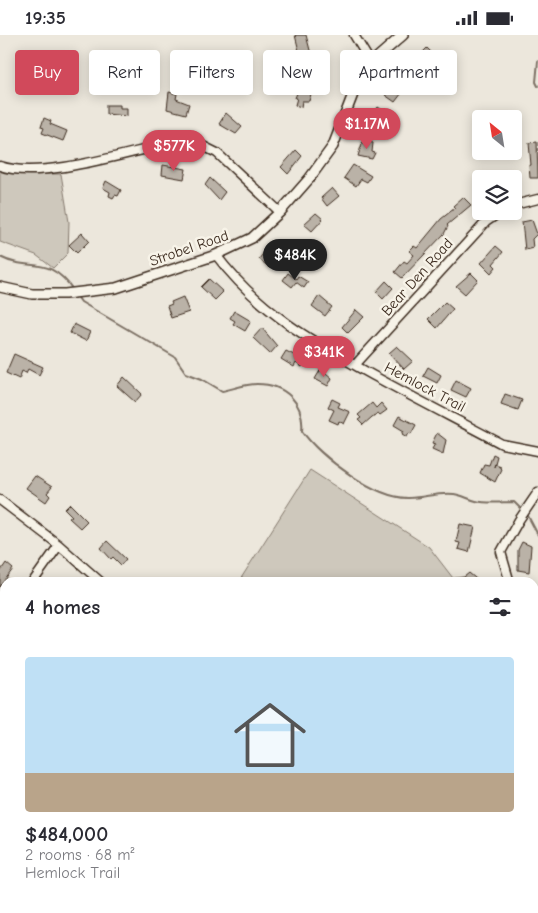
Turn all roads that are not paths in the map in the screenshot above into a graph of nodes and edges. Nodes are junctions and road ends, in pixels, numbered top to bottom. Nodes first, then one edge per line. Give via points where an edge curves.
1 (354, 35) edge
2 (403, 35) edge
3 (363, 50) edge
4 (386, 50) edge
5 (353, 95) edge
6 (0, 166) edge
7 (538, 199) edge
8 (522, 203) edge
9 (280, 212) junction
10 (490, 220) edge
11 (216, 255) junction
12 (0, 287) edge
13 (355, 365) junction
14 (538, 451) edge
15 (538, 492) edge
16 (0, 500) edge
17 (59, 545) junction
18 (36, 577) edge
19 (95, 577) edge
20 (508, 577) edge

1 - 3 street
2 - 4 street, Strobel Road
5 - 9 street, Strobel Road via 333,146
6 - 9 street via 14,171 50,170 182,141 217,153
7 - 8 street
9 - 11 street, Strobel Road via 252,238
10 - 13 street, Bear Den Road
11 - 12 street, Strobel Road via 116,288 32,294
11 - 13 street, Hemlock Trail via 235,281 263,307 304,337
13 - 14 street, Hemlock Trail via 502,444
15 - 20 street via 501,552
16 - 17 street
17 - 18 street
17 - 19 street

